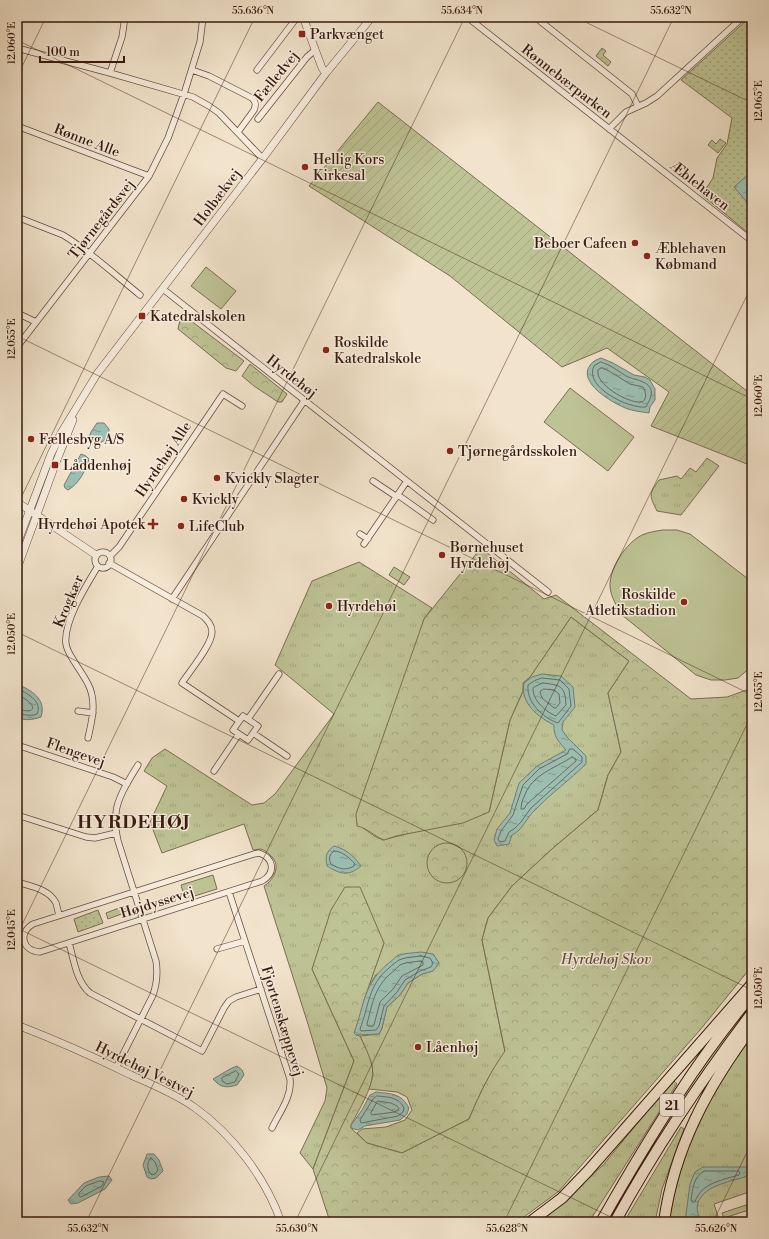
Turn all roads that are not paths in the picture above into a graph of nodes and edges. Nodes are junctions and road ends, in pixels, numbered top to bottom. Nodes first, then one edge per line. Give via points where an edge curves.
1 (125, 17) edge
2 (203, 17) edge
3 (302, 17) edge
4 (372, 17) edge
5 (467, 17) edge
6 (535, 17) edge
7 (743, 17) edge
8 (17, 48) edge
9 (315, 50) junction
10 (192, 70) junction
11 (256, 70) dead end
12 (110, 72) junction
13 (326, 73) junction
14 (184, 94) junction
15 (638, 106) junction
16 (258, 120) dead end
17 (17, 126) edge
18 (609, 129) junction
19 (238, 132) junction
20 (263, 159) junction
21 (652, 163) joint
22 (149, 176) junction
23 (17, 217) edge
24 (752, 241) edge
25 (89, 253) junction
26 (163, 289) junction
27 (140, 296) dead end
28 (17, 313) edge
29 (36, 322) junction
30 (17, 347) edge
31 (84, 395) junction
32 (304, 401) junction
33 (242, 406) dead end
34 (372, 481) dead end
35 (407, 481) junction
36 (397, 496) junction
37 (17, 502) edge
38 (29, 510) junction
39 (36, 515) junction
40 (433, 520) dead end
41 (360, 534) dead end
42 (368, 539) junction
43 (17, 544) edge
44 (364, 544) dead end
45 (96, 555) junction
46 (110, 556) junction
47 (109, 564) junction
48 (98, 566) junction
49 (17, 569) edge
50 (548, 592) dead end
51 (172, 599) junction
52 (279, 674) dead end
53 (78, 711) dead end
54 (92, 713) junction
55 (248, 719) junction
56 (239, 721) junction
57 (253, 733) junction
58 (239, 734) junction
59 (88, 738) dead end
60 (17, 745) edge
61 (287, 756) dead end
62 (138, 765) dead end
63 (214, 771) dead end
64 (127, 784) junction
65 (17, 815) edge
66 (116, 833) junction
67 (17, 882) edge
68 (134, 891) junction
69 (230, 892) junction
70 (59, 915) junction
71 (143, 918) junction
72 (24, 941) junction
73 (245, 941) junction
74 (68, 943) junction
75 (17, 944) edge
76 (217, 949) dead end
77 (752, 984) edge
78 (261, 989) junction
79 (752, 994) edge
80 (752, 1013) edge
81 (141, 1019) junction
82 (17, 1025) edge
83 (752, 1027) edge
84 (116, 1068) junction
85 (272, 1128) dead end
86 (281, 1222) edge
87 (530, 1222) edge
88 (601, 1222) edge
89 (615, 1222) edge
90 (664, 1222) edge

1 - 12 street via 122,36
2 - 10 street, Tjørnegårdsvej via 200,42
3 - 9 street, Fælledvej
3 - 11 street, Fælledvej via 295,20
4 - 13 street, Holbækvej
5 - 18 street, Rønnebærparken
6 - 15 street via 632,94
7 - 15 street via 657,96
8 - 12 street
9 - 13 street, Fælledvej
9 - 16 street, Fælledvej
10 - 14 street, Tjørnegårdsvej
10 - 19 street via 213,78 255,101 254,110
12 - 14 street
13 - 20 street, Holbækvej
14 - 19 street via 219,113
14 - 22 street, Tjørnegårdsvej via 168,138
15 - 18 street via 626,112
17 - 22 street, Rønne Alle
18 - 21 street, Rønnebærparken
19 - 20 street
20 - 26 street, Holbækvej
21 - 24 street, Æblehaven
22 - 25 street, Tjørnegårdsvej
23 - 25 street via 63,235
25 - 27 street
25 - 29 street, Tjørnegårdsvej
26 - 31 street, Holbækvej via 112,354
26 - 32 street, Hyrdehøj
28 - 29 street
29 - 30 street, Tjørnegårdsvej
31 - 38 street, Holbækvej via 61,433
31 - 39 street, Holbækvej
32 - 35 street, Hyrdehøj
32 - 51 street
33 - 46 street, Hyrdehøj Alle via 223,394 119,547
34 - 36 street
35 - 36 street
35 - 50 street, Hyrdehøj
36 - 40 street
36 - 42 street
37 - 38 street
38 - 39 street
38 - 43 street, Holbækvej
39 - 45 street
39 - 49 street, Holbækvej
41 - 42 street
42 - 44 street
45 - 46 street via 103,552
45 - 48 street via 95,561
46 - 47 street
47 - 48 street via 105,567
47 - 51 street
48 - 54 street, Krogkær via 80,598 66,638 69,654 89,685 93,702
51 - 56 street via 203,616 209,622 212,634 210,642 182,683
52 - 55 street
53 - 54 street
54 - 59 street, Krogkær
55 - 56 street via 243,716
55 - 57 street via 258,726
56 - 58 street via 233,730
57 - 58 street via 248,740
57 - 61 street
58 - 63 street
60 - 64 street, Flengevej via 114,777
62 - 64 street
64 - 66 street via 116,812
65 - 66 street via 86,838
66 - 68 street
67 - 70 street via 43,890 50,895
68 - 69 street, Højdyssevej via 254,854 259,853 267,857 272,866 266,879
68 - 70 street, Højdyssevej
68 - 71 street
69 - 71 street, Højdyssevej
69 - 73 street, Fjortenskæppevej
70 - 72 street, Højdyssevej via 28,926
71 - 74 street, Højdyssevej
71 - 81 street via 158,974 153,995
72 - 74 street, Højdyssevej via 26,946 35,952
72 - 75 street
73 - 76 street
73 - 78 street, Fjortenskæppevej
74 - 81 street via 84,989
77 - 87 highway via 588,1171 562,1198
78 - 81 street via 229,1001 202,1051
78 - 85 street, Fjortenskæppevej via 291,1087
79 - 88 highway, 21 via 681,1090
80 - 89 highway, 21 via 695,1091
81 - 84 street
82 - 84 street, Hyrdehøj Vestvej
83 - 90 highway via 717,1077 690,1128 670,1188
84 - 86 street, Hyrdehøj Vestvej via 174,1095 194,1107 214,1124 240,1151 260,1179

